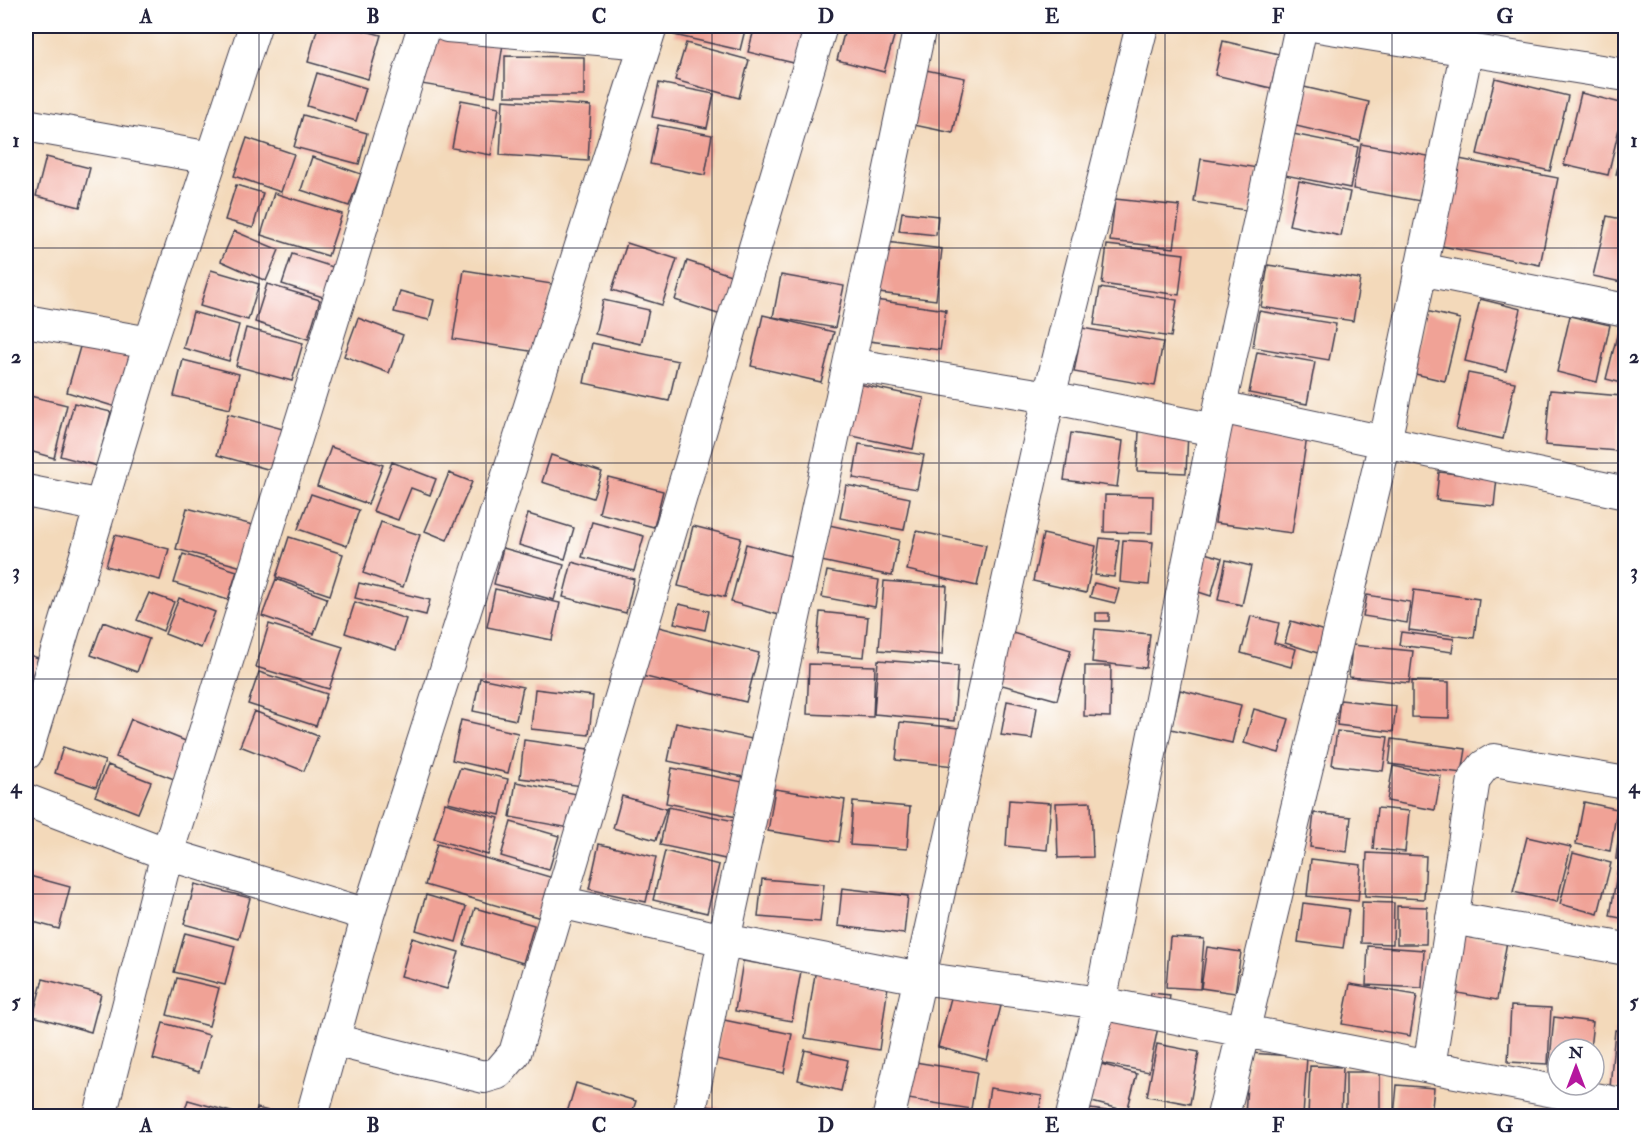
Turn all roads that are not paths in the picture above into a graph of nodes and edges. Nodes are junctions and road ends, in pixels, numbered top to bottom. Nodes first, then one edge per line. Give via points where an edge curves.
1 (255, 26) edge
2 (424, 26) edge
3 (447, 26) edge
4 (820, 26) edge
5 (920, 26) edge
6 (1142, 26) edge
7 (1301, 26) edge
8 (1317, 26) edge
9 (648, 34) edge
10 (1467, 49) junction
11 (1626, 75) edge
12 (26, 125) edge
13 (211, 158) junction
14 (1420, 269) junction
15 (1626, 310) edge
16 (26, 321) edge
17 (150, 344) junction
18 (849, 364) junction
19 (1049, 397) junction
20 (1218, 419) junction
21 (1385, 442) junction
22 (26, 491) edge
23 (1626, 493) edge
24 (101, 506) junction
25 (26, 754) edge
26 (1626, 783) edge
27 (26, 800) edge
28 (167, 854) junction
29 (560, 902) junction
30 (368, 915) junction
31 (1452, 918) junction
32 (724, 940) junction
33 (1626, 949) edge
34 (920, 978) junction
35 (1100, 1004) junction
36 (1242, 1031) junction
37 (333, 1040) junction
38 (1429, 1067) junction
39 (1626, 1105) edge
40 (100, 1116) edge
41 (312, 1116) edge
42 (689, 1116) edge
43 (889, 1116) edge
44 (1072, 1116) edge
45 (1223, 1116) edge

1 - 13 street
2 - 28 street
3 - 9 street
4 - 29 street
5 - 18 street
6 - 19 street
7 - 20 street
8 - 10 street
9 - 30 street
10 - 11 street
10 - 14 street
12 - 13 street
13 - 17 street
14 - 15 street
14 - 21 street
16 - 17 street
17 - 24 street
18 - 19 street
18 - 32 street
19 - 20 street
19 - 34 street
20 - 21 street
20 - 35 street
21 - 23 street
21 - 36 street
22 - 24 street
24 - 25 street
26 - 31 street via 1494,760 1484,766 1474,779
27 - 28 street
28 - 30 street
28 - 40 street
29 - 32 street
29 - 37 street via 515,1053 498,1073 484,1077
30 - 37 street
31 - 33 street
31 - 38 street
32 - 34 street
32 - 42 street
34 - 35 street
34 - 43 street
35 - 36 street
35 - 44 street
36 - 38 street
36 - 45 street
37 - 41 street
38 - 39 street

